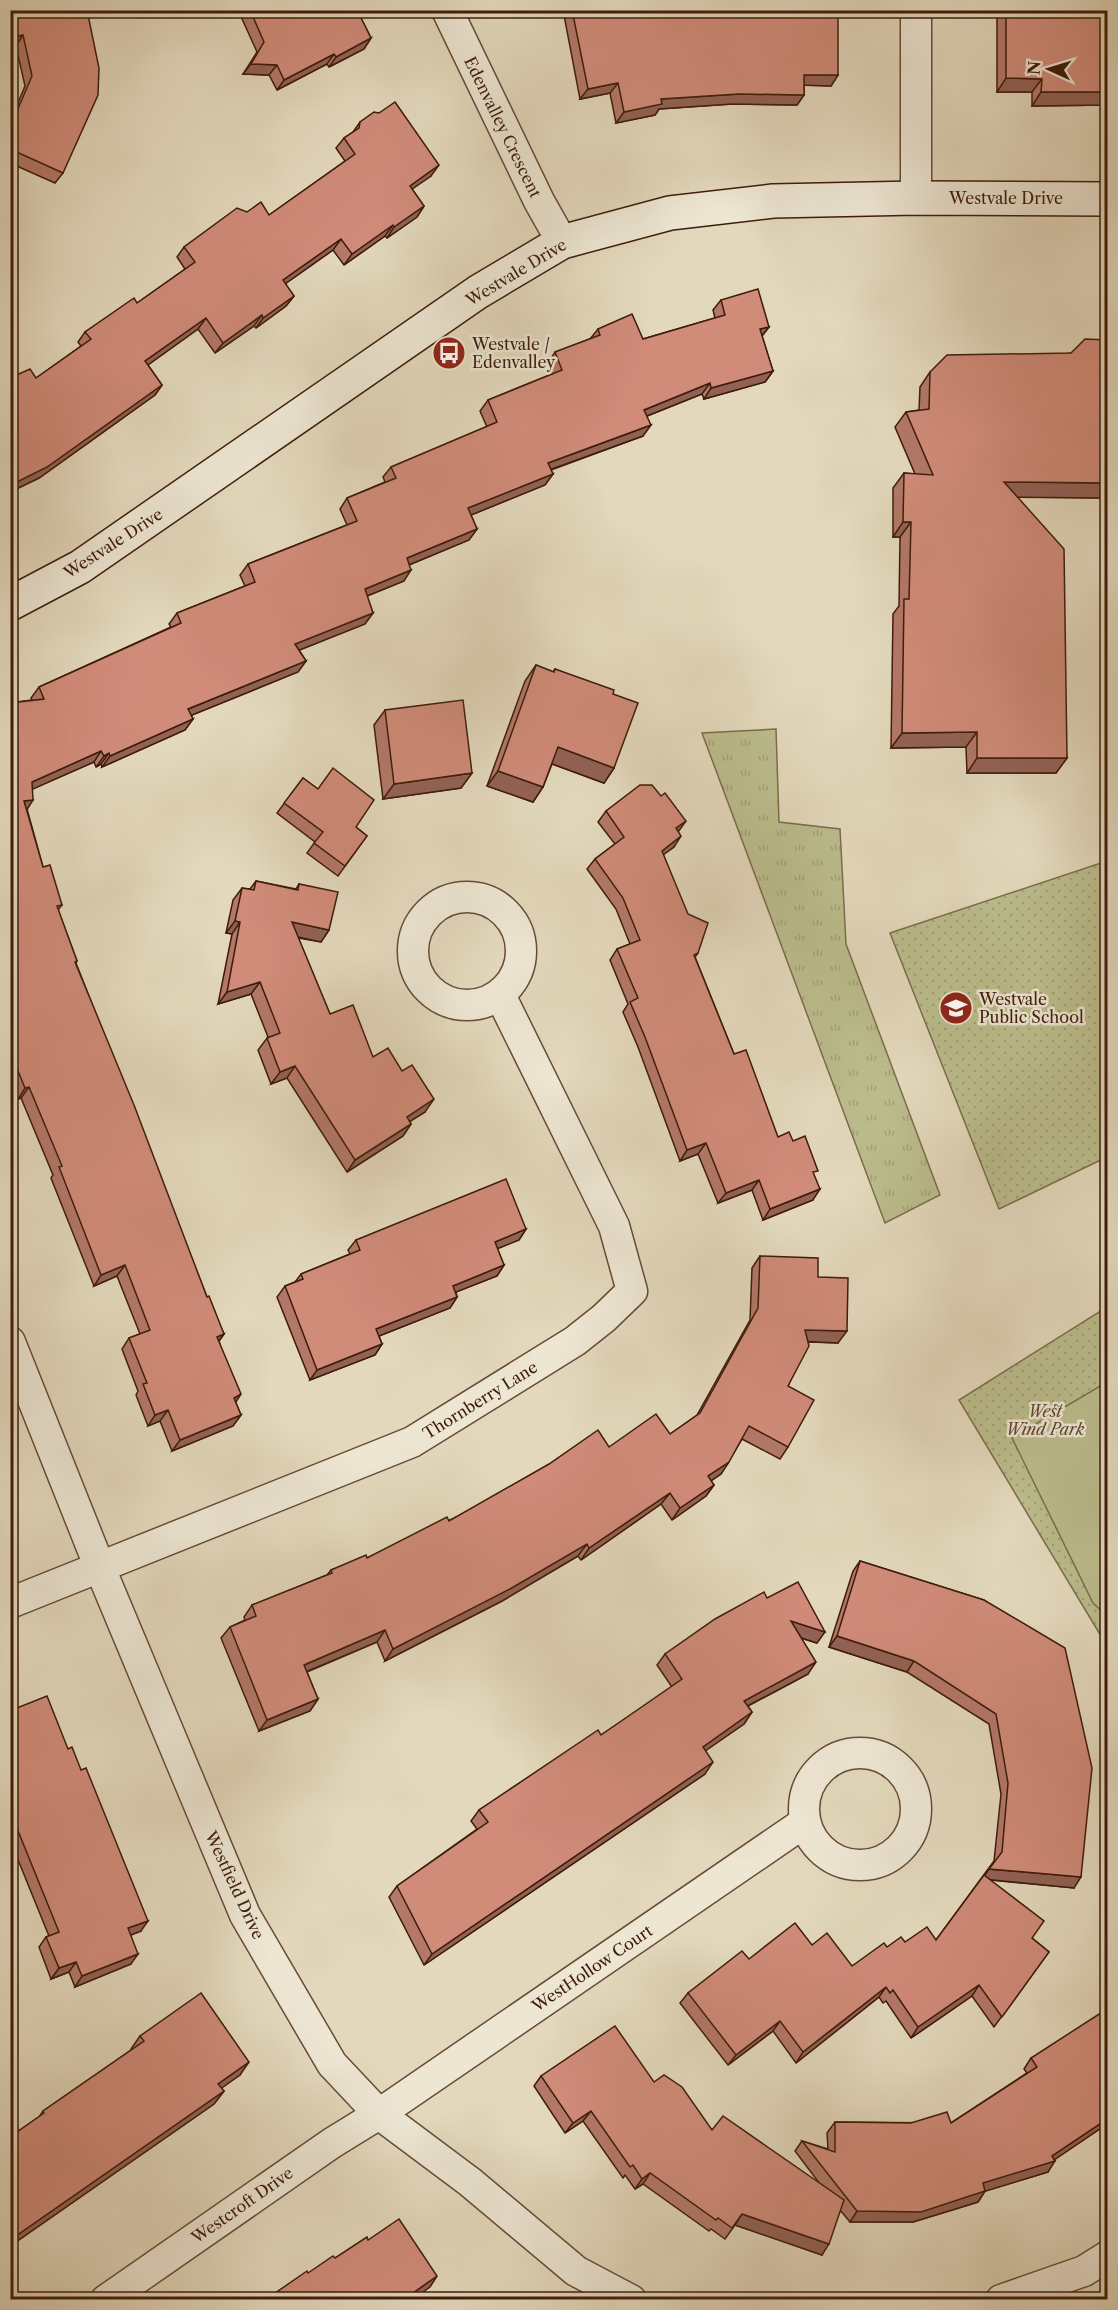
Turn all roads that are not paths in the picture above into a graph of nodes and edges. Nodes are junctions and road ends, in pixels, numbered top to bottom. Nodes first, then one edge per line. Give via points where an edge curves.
1 (447, 10) edge
2 (916, 10) edge
3 (916, 198) junction
4 (1107, 199) edge
5 (562, 242) junction
6 (10, 604) edge
7 (500, 995) dead end
8 (10, 1342) edge
9 (100, 1568) junction
10 (10, 1603) edge
11 (805, 1822) dead end
12 (379, 2114) junction
13 (1107, 2256) edge
14 (106, 2300) edge
15 (631, 2300) edge
16 (1001, 2300) edge

1 - 5 street, Edenvalley Crescent
2 - 3 street
3 - 4 street, Westvale Drive
3 - 5 street, Westvale Drive via 773,201 670,213
5 - 6 street, Westvale Drive via 478,292 80,567
7 - 9 street, Thornberry Lane via 614,1226 632,1292 575,1341 412,1442
8 - 9 street, Westfield Drive
9 - 10 street, Thornberry Lane
9 - 12 street, Westfield Drive via 245,1914 332,2064
11 - 12 street, WestHollow Court
12 - 14 street, Westcroft Drive
12 - 15 street, Westfield Drive via 470,2182 576,2271
13 - 16 street via 1084,2271

